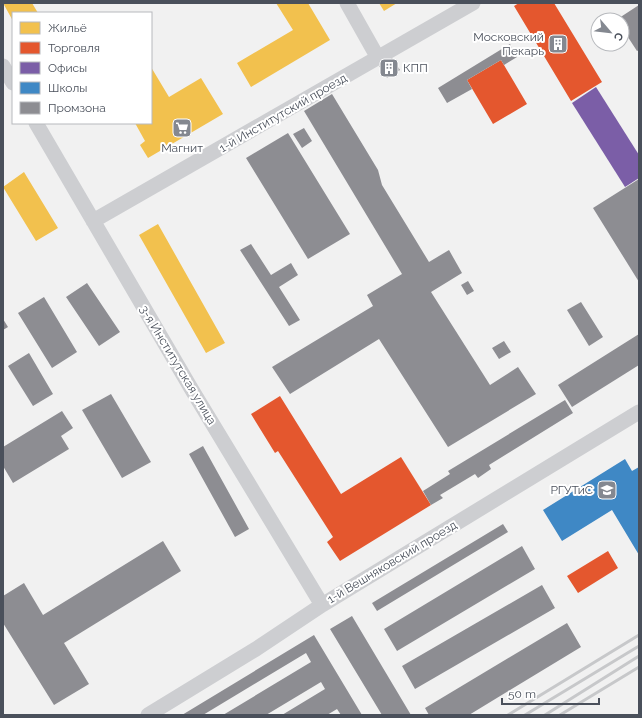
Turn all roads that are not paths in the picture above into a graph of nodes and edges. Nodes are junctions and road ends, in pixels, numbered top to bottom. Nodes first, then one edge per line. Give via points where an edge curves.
1 (347, 3) edge
2 (473, 3) edge
3 (378, 58) junction
4 (3, 66) edge
5 (12, 81) edge
6 (37, 124) edge
7 (94, 222) junction
8 (639, 412) edge
9 (322, 605) junction
10 (148, 715) edge

1 - 3 street
2 - 3 street, 1-й Институтский проезд
3 - 7 street, 1-й Институтский проезд
4 - 5 street
6 - 7 street, 3-я Институтская улица
7 - 9 street, 3-я Институтская улица
8 - 9 street, 1-й Вешняковский проезд
9 - 10 street, 1-й Вешняковский проезд

